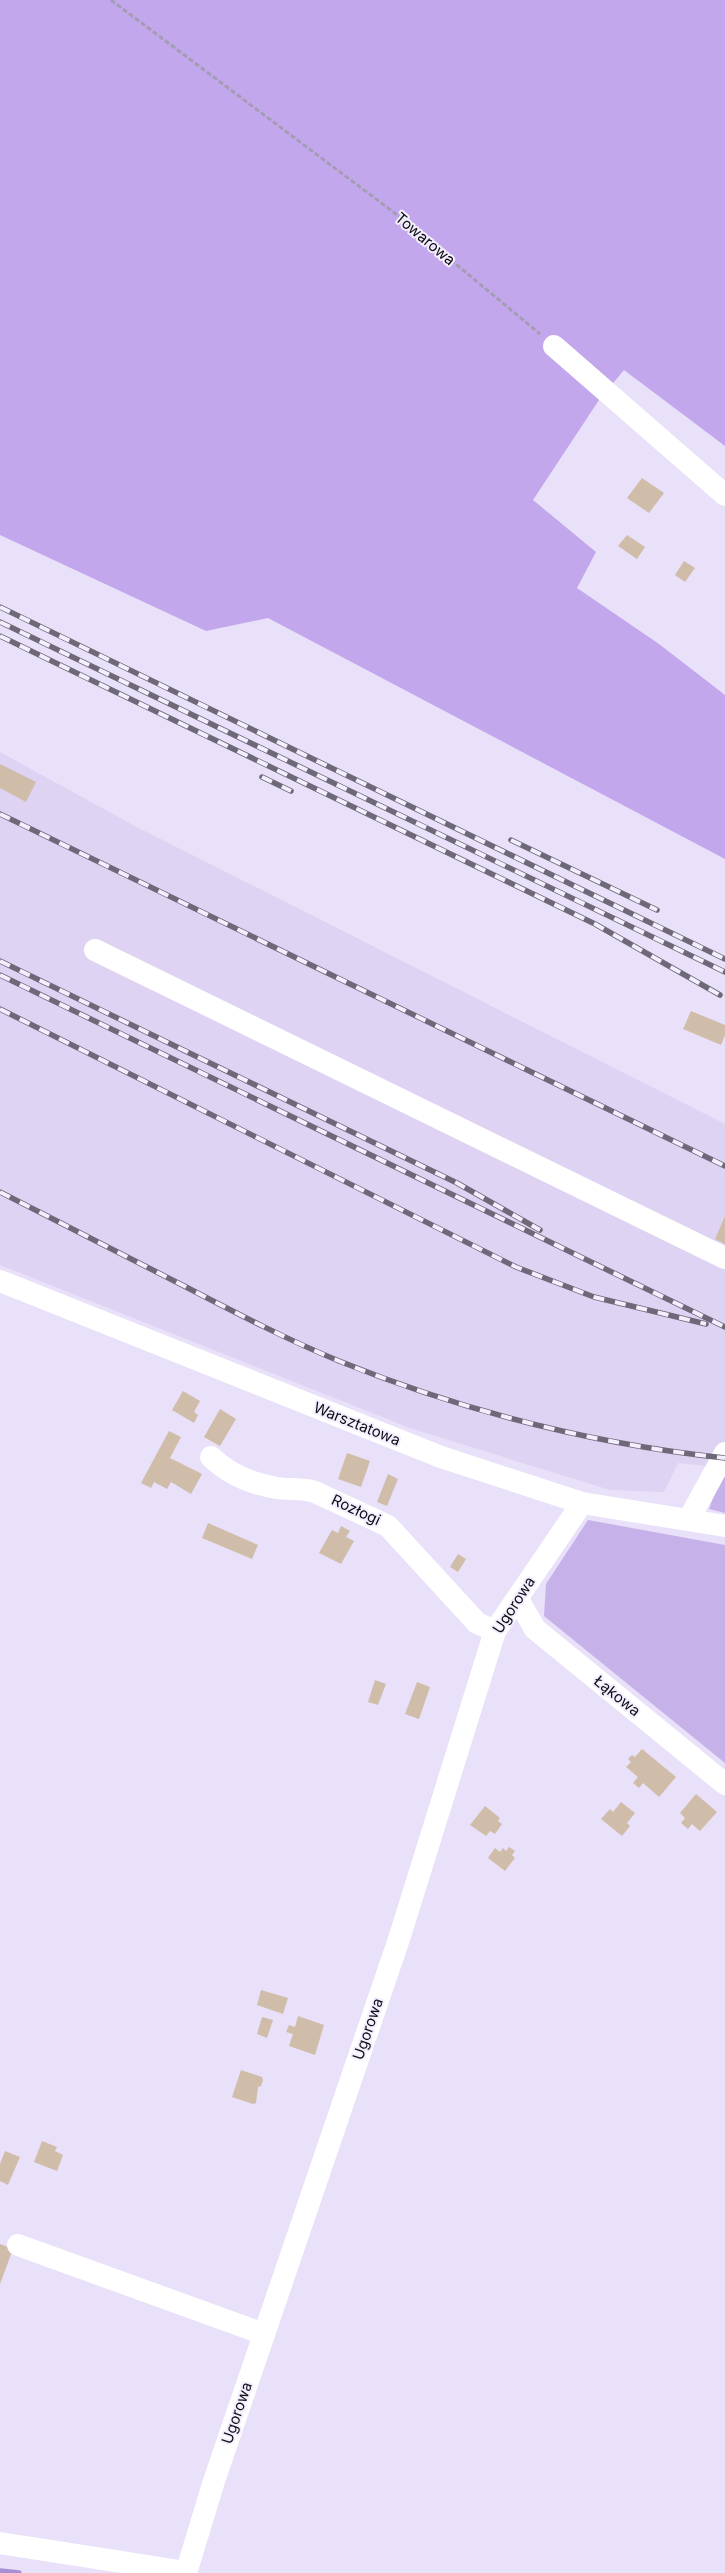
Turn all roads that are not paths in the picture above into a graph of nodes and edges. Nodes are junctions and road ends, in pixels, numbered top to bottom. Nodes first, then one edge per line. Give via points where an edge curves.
1 (554, 346) road end
2 (725, 495) edge
3 (95, 950) dead end
4 (725, 1258) edge
5 (0, 1281) edge
6 (725, 1453) edge
7 (211, 1458) dead end
8 (582, 1502) junction
9 (689, 1520) junction
10 (725, 1526) edge
11 (518, 1599) junction
12 (495, 1631) junction
13 (725, 1784) edge
14 (18, 2244) dead end
15 (264, 2334) junction
16 (0, 2543) edge
17 (186, 2572) edge

1 - 2 street
3 - 4 street
5 - 8 street, Warsztatowa via 441,1457
6 - 9 street
7 - 12 street, Rozłogi via 235,1476 276,1488 302,1488 315,1492 388,1526 477,1623
8 - 9 street, Warsztatowa
8 - 11 street, Ugorowa
9 - 10 street, Warsztatowa
11 - 12 street, Ugorowa
11 - 13 street, Łąkowa via 535,1629
12 - 15 street, Ugorowa via 396,1947
14 - 15 street
15 - 17 street, Ugorowa
16 - 17 street

